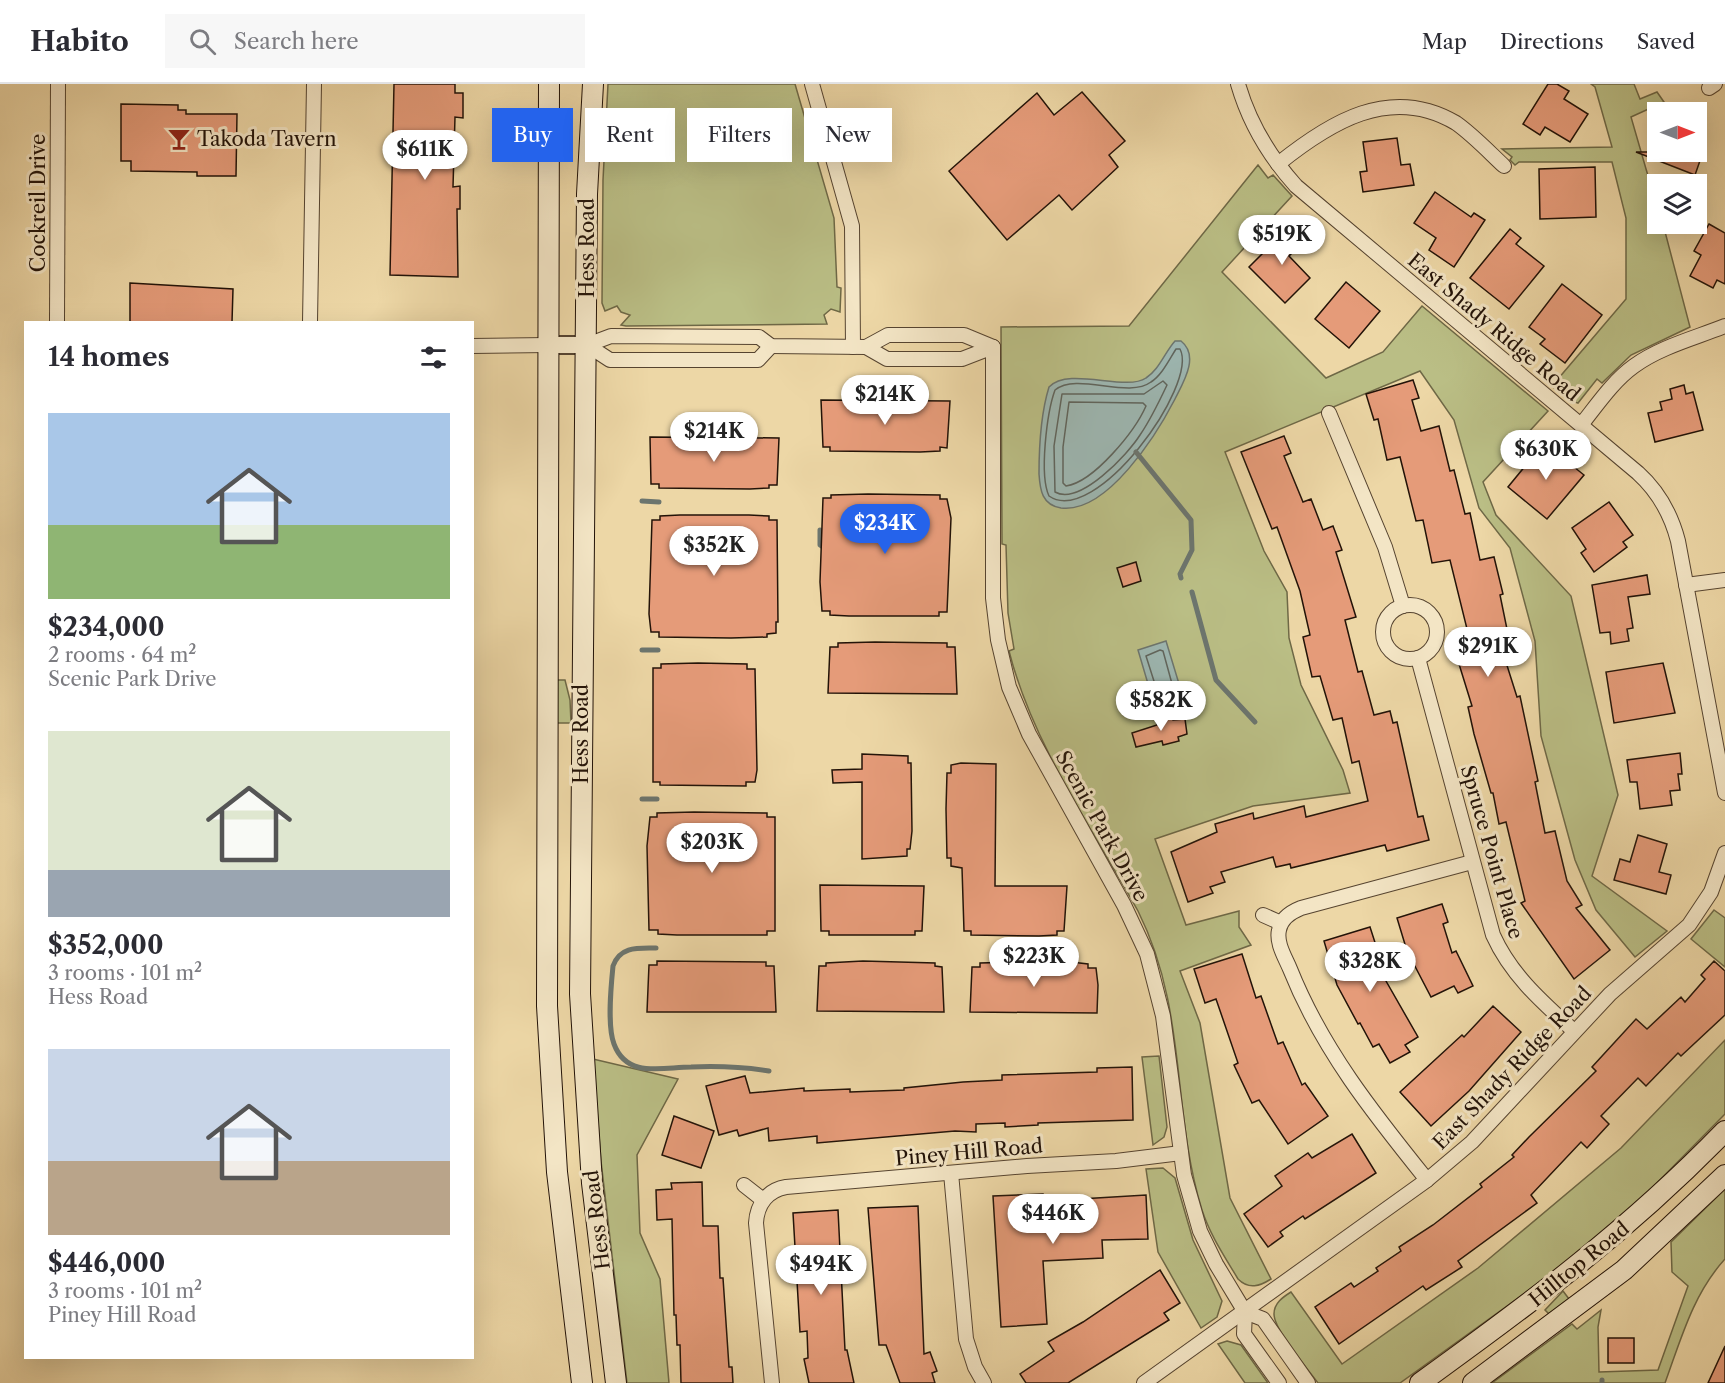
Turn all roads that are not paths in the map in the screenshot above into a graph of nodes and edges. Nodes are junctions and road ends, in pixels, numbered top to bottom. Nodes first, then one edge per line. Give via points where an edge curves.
1 (58, 84) edge
2 (314, 84) edge
3 (549, 84) edge
4 (593, 84) edge
5 (812, 84) edge
6 (1238, 84) edge
7 (1278, 164) junction
8 (1504, 166) dead end
9 (57, 321) edge
10 (310, 321) edge
11 (1725, 326) edge
12 (548, 345) junction
13 (587, 345) junction
14 (474, 346) edge
15 (771, 346) junction
16 (860, 347) junction
17 (993, 347) junction
18 (1329, 413) dead end
19 (1581, 425) junction
20 (1725, 580) edge
21 (1686, 585) junction
22 (1403, 606) junction
23 (1418, 658) junction
24 (1725, 793) edge
25 (1725, 853) edge
26 (1472, 862) junction
27 (1263, 915) dead end
28 (1281, 923) junction
29 (1574, 1031) junction
30 (1725, 1131) edge
31 (1181, 1153) junction
32 (951, 1173) junction
33 (1725, 1175) edge
34 (1427, 1180) junction
35 (744, 1185) dead end
36 (763, 1200) junction
37 (1245, 1312) junction
38 (582, 1383) edge
39 (616, 1383) edge
40 (772, 1383) edge
41 (984, 1383) edge
42 (1144, 1383) edge
43 (1279, 1383) edge
44 (1308, 1383) edge
45 (1420, 1383) edge
46 (1473, 1383) edge

1 - 9 street, Cockreil Drive
2 - 10 street
3 - 12 main road, Hess Road
4 - 13 main road, Hess Road via 587,194
5 - 16 street via 852,226
6 - 7 street, East Shady Ridge Road via 1252,122
7 - 8 street via 1339,118 1363,109 1394,105 1445,116
7 - 19 street, East Shady Ridge Road via 1310,199
11 - 19 street via 1635,365
12 - 13 street
12 - 14 street
12 - 38 main road, Hess Road via 547,1027 558,1187
13 - 15 street via 611,336 759,337
13 - 15 street via 610,360 758,360
13 - 39 main road, Hess Road via 580,994 592,1183
15 - 16 street
16 - 17 street via 887,359 962,359
16 - 17 street via 888,335 964,335
17 - 31 street, Scenic Park Drive via 993,585 1002,660 1025,726 1147,954 1163,1016
18 - 22 street via 1385,547
19 - 21 street, East Shady Ridge Road via 1659,496 1676,534
20 - 21 street
21 - 24 street, East Shady Ridge Road
22 - 23 street via 1423,609 1436,625 1433,645
22 - 23 street via 1385,622 1384,642 1398,657
23 - 26 street, Spruce Point Place
25 - 29 street, East Shady Ridge Road via 1711,892 1689,925 1614,989
26 - 28 street via 1300,908
26 - 29 street, Spruce Point Place via 1491,929 1505,958 1530,990
27 - 28 street
28 - 34 street via 1281,947 1323,1040 1359,1095
29 - 34 street, East Shady Ridge Road via 1479,1135
30 - 45 main road, Hilltop Road via 1593,1255
31 - 32 street, Piney Hill Road
31 - 37 street, Scenic Park Drive via 1188,1195 1200,1231
32 - 36 street, Piney Hill Road via 782,1188
32 - 41 street via 966,1339
33 - 46 main road, Hilltop Road via 1624,1270
34 - 37 street, East Shady Ridge Road
35 - 36 street
36 - 40 street via 756,1223
37 - 42 street, East Shady Ridge Road
37 - 43 street, Scenic Park Drive via 1244,1334
37 - 44 street, Scenic Park Drive via 1263,1319

